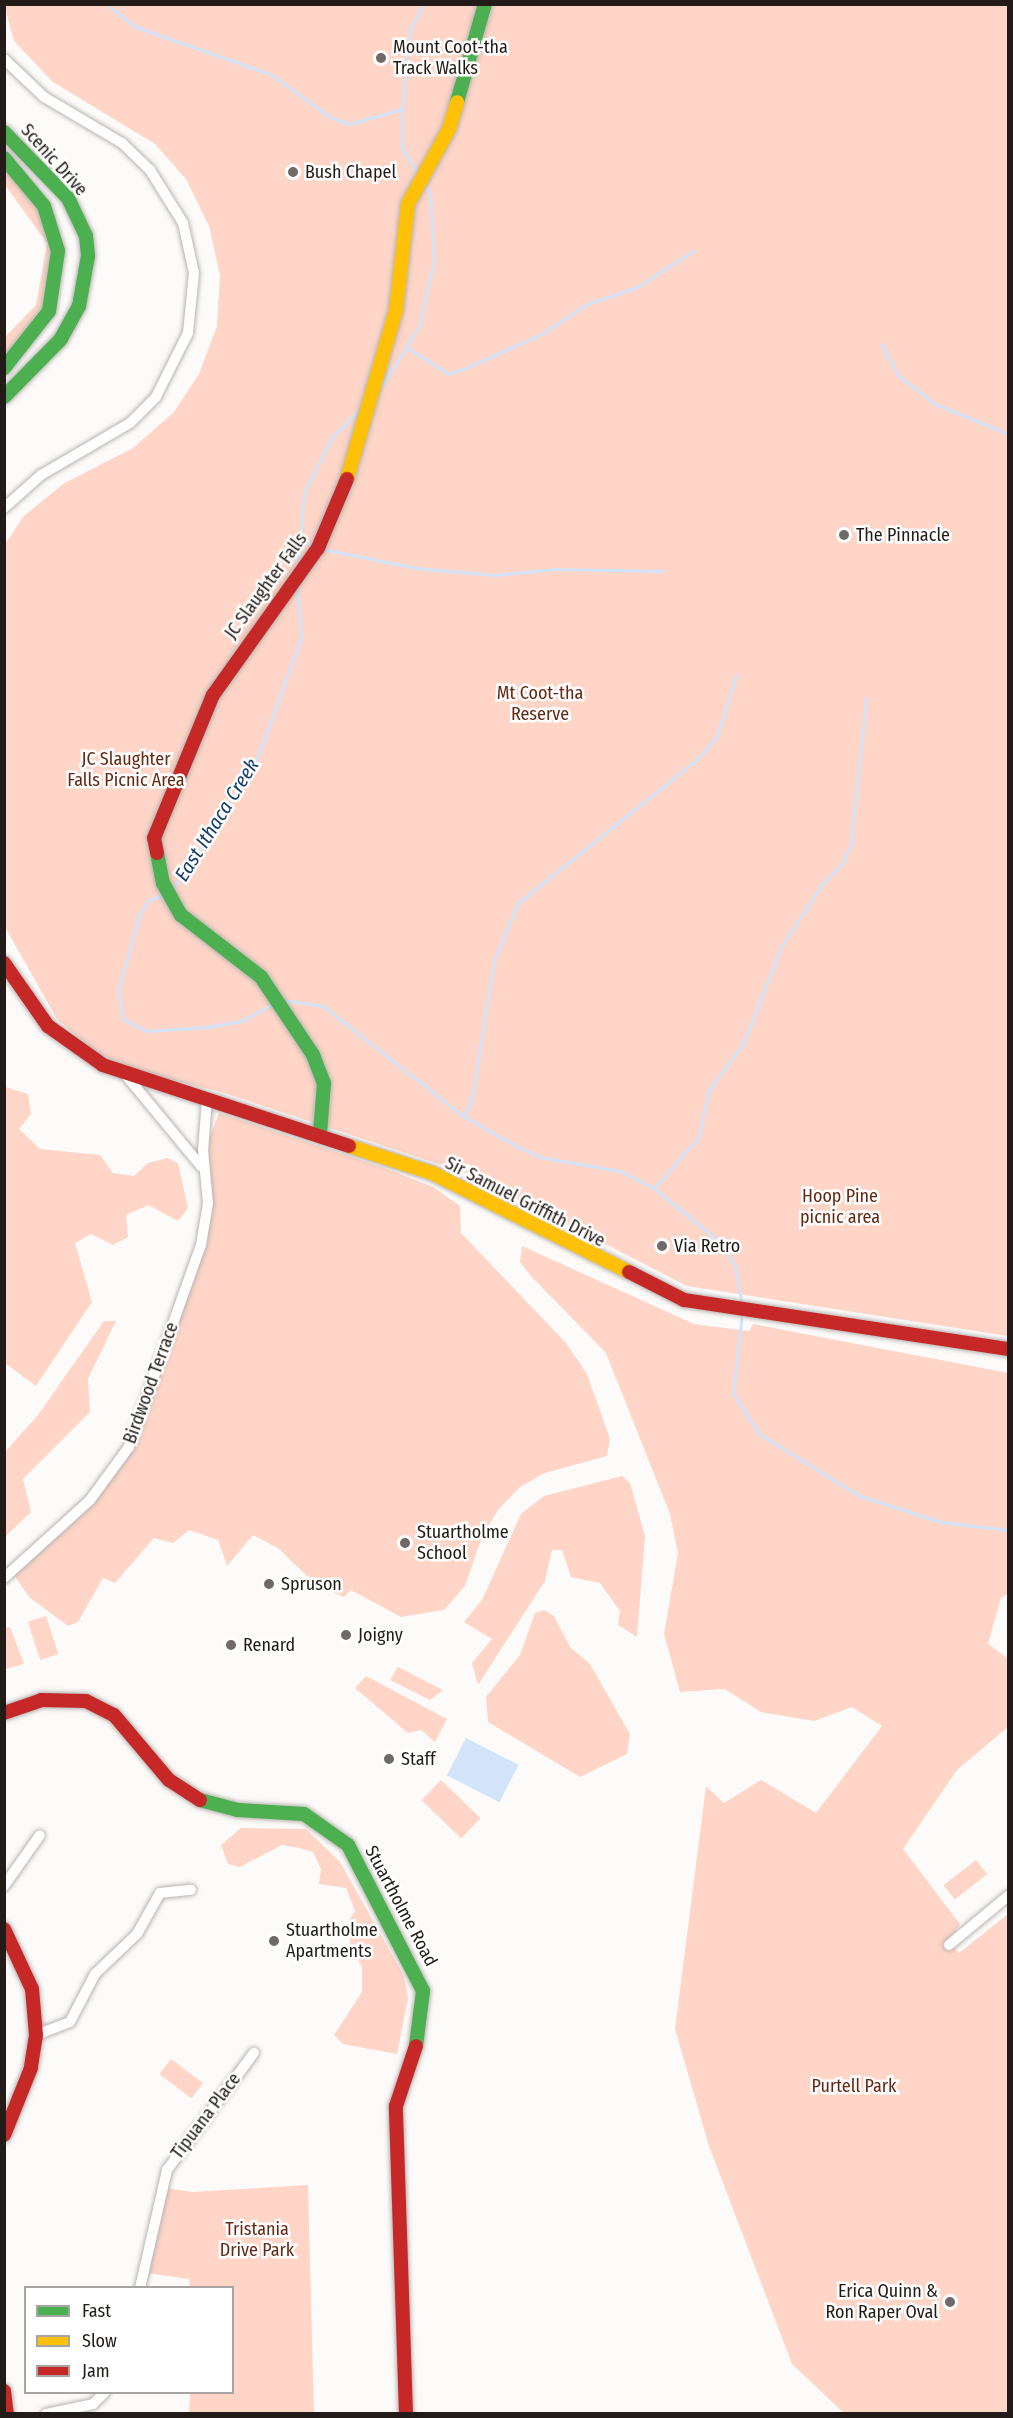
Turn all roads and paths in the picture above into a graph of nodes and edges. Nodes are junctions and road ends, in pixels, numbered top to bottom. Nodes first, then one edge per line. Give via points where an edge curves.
1 (485, 4) edge
2 (4, 59) edge
3 (4, 132) edge
4 (4, 158) edge
5 (4, 368) edge
6 (4, 397) edge
7 (4, 508) edge
8 (4, 956) edge
9 (8, 969) edge
10 (124, 1073) junction
11 (207, 1099) junction
12 (320, 1133) junction
13 (207, 1180) junction
14 (1008, 1349) edge
15 (4, 1578) edge
16 (4, 1713) edge
17 (40, 1835) dead end
18 (4, 1886) edge
19 (191, 1890) dead end
20 (1008, 1896) edge
21 (4, 1929) edge
22 (949, 1945) dead end
23 (36, 2035) junction
24 (254, 2053) dead end
25 (4, 2135) edge
26 (140, 2286) edge
27 (4, 2391) edge
28 (103, 2394) edge
29 (7, 2414) edge
30 (46, 2414) edge
31 (406, 2414) edge

1 - 12 main road, JC Slaughter Falls via 449,129 408,204 396,310 373,401 320,544 213,695 160,815 154,838 163,883 170,897 190,924 261,976 269,995 313,1055 324,1083
2 - 7 street via 44,97 122,143 150,170 183,223 194,273 188,333 156,397 130,423 41,475
3 - 6 main road, Scenic Drive via 68,198 86,236 88,256 79,306 61,339
4 - 5 main road, Scenic Drive via 44,206 58,251 50,311
8 - 9 main road, Sir Samuel Griffith Drive
9 - 10 main road, Sir Samuel Griffith Drive via 48,1026 83,1054
10 - 11 main road, Sir Samuel Griffith Drive
10 - 13 street via 192,1149
11 - 12 main road, Sir Samuel Griffith Drive
11 - 13 street, Birdwood Terrace via 202,1145
12 - 14 main road, Sir Samuel Griffith Drive via 450,1181 654,1288 729,1310
13 - 15 street, Birdwood Terrace via 201,1245 129,1447 90,1500
16 - 31 main road, Stuartholme Road via 41,1700 86,1701 114,1715 169,1780 189,1795 237,1810 304,1814 348,1845 423,1990 422,2026 396,2106
17 - 18 street
19 - 23 street via 160,1893 137,1934 94,1974 70,2022
20 - 22 street
21 - 23 main road via 29,1981
23 - 25 main road via 25,2089
24 - 26 street, Tipuana Place via 167,2170
27 - 29 main road
28 - 30 street via 93,2404

